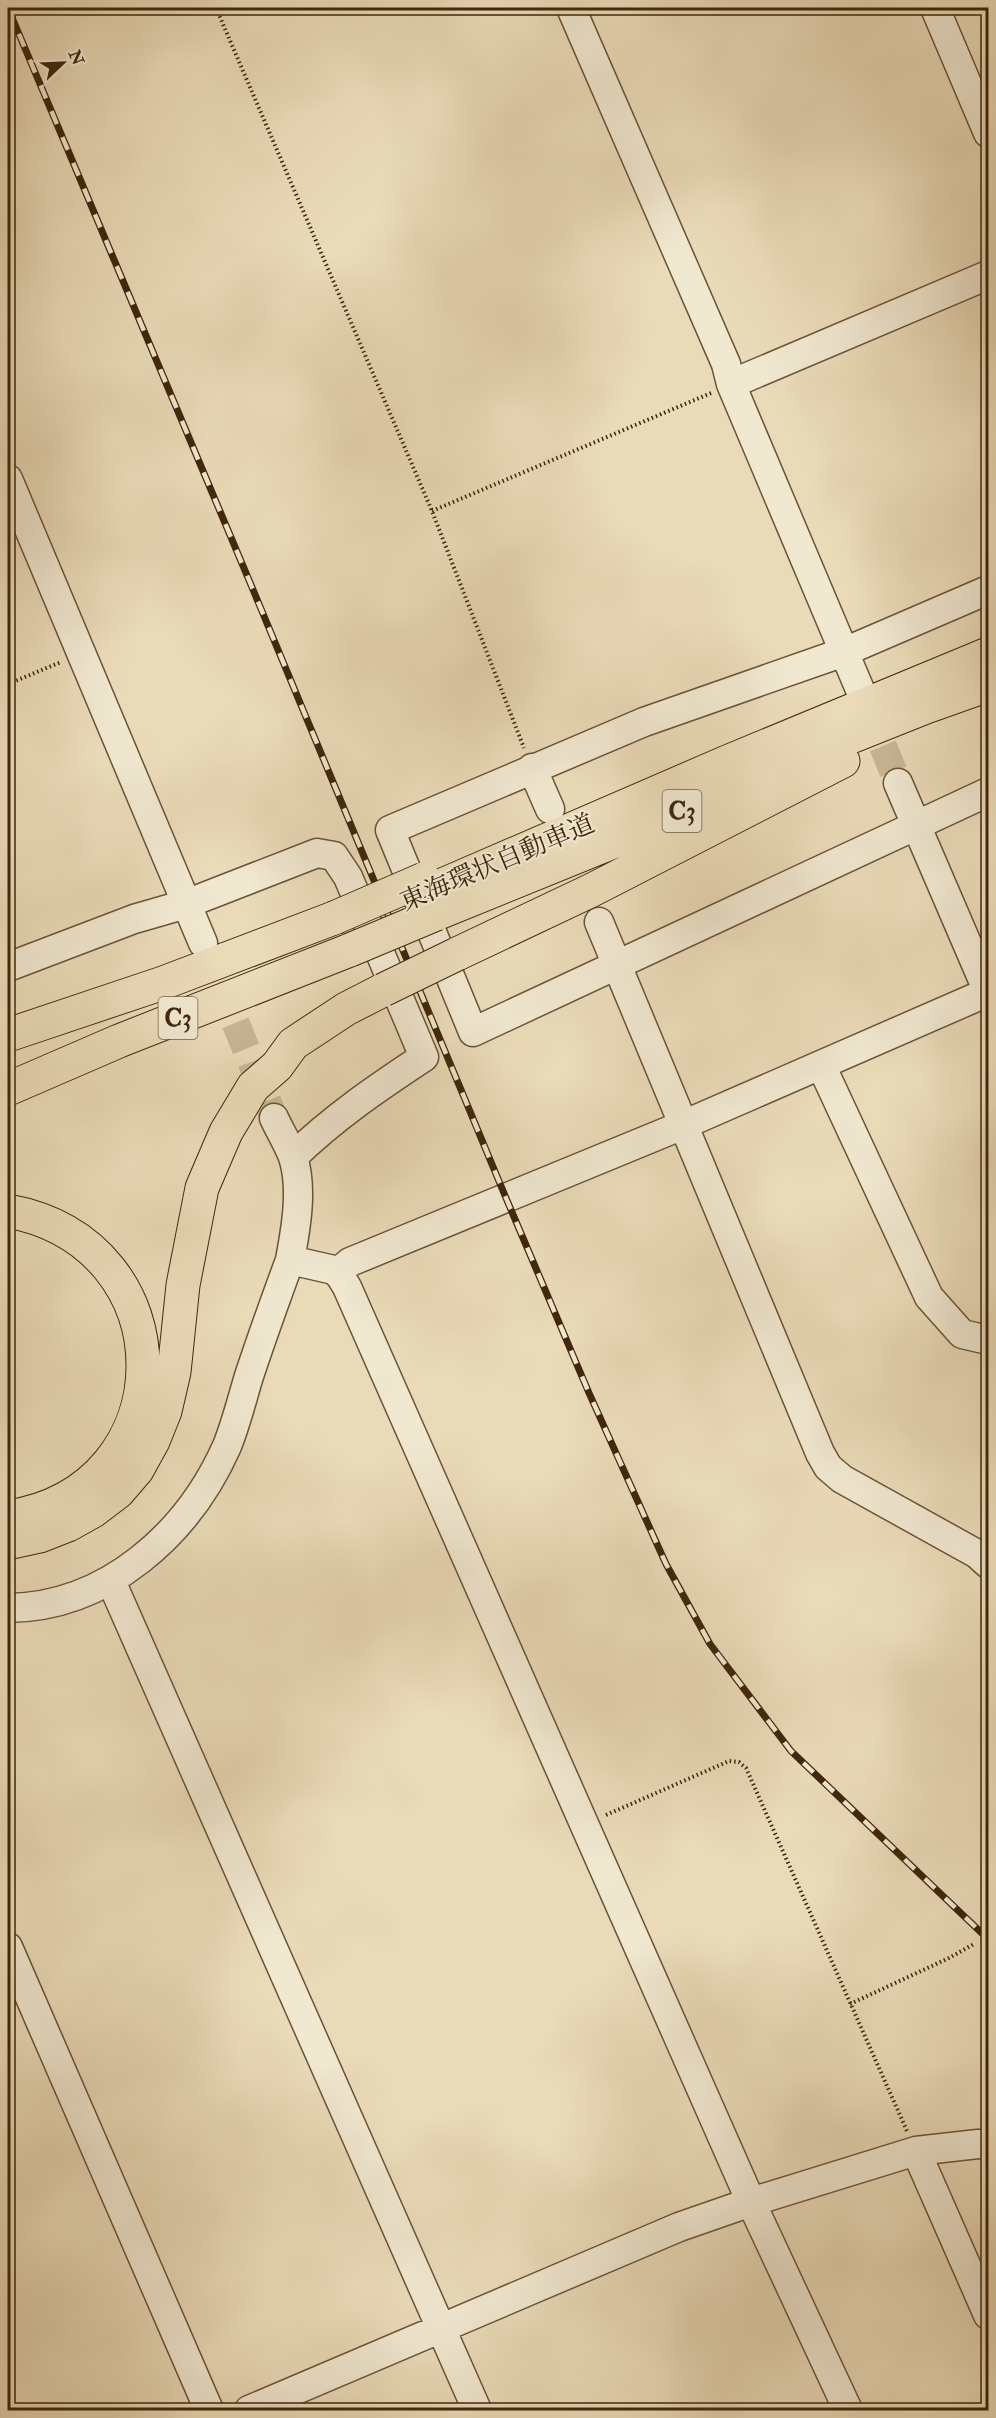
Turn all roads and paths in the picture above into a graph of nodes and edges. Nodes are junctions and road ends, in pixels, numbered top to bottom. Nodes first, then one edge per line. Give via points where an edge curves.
1 (216, 8) edge
2 (571, 8) edge
3 (935, 8) edge
4 (988, 133) edge
5 (988, 275) edge
6 (732, 384) junction
7 (8, 479) edge
8 (432, 511) junction
9 (988, 590) edge
10 (844, 652) junction
11 (81, 653) junction
12 (988, 654) edge
13 (8, 684) edge
14 (988, 685) edge
15 (861, 692) tunnel mouth
16 (988, 693) edge
17 (532, 768) junction
18 (898, 783) tunnel mouth
19 (988, 792) edge
20 (550, 810) dead end
21 (917, 824) junction
22 (430, 894) junction
23 (186, 904) junction
24 (599, 922) dead end
25 (343, 932) junction
26 (203, 944) tunnel mouth
27 (617, 964) junction
28 (8, 967) edge
29 (988, 992) edge
30 (8, 1035) edge
31 (821, 1065) junction
32 (8, 1075) edge
33 (8, 1089) edge
34 (274, 1118) tunnel mouth
35 (683, 1125) junction
36 (293, 1157) junction
37 (8, 1211) edge
38 (290, 1260) junction
39 (337, 1273) junction
40 (988, 1340) edge
41 (8, 1517) edge
42 (8, 1543) edge
43 (988, 1564) edge
44 (111, 1581) junction
45 (8, 1608) edge
46 (988, 1772) edge
47 (585, 1824) junction
48 (988, 1825) edge
49 (974, 1944) dead end
50 (8, 1947) edge
51 (850, 2004) junction
52 (988, 2145) edge
53 (916, 2151) junction
54 (751, 2202) junction
55 (988, 2315) edge
56 (440, 2329) junction
57 (209, 2410) edge
58 (249, 2410) edge
59 (477, 2410) edge
60 (848, 2410) edge

1 - 8 path
2 - 6 street via 722,353
3 - 4 street
5 - 6 street
6 - 8 path
6 - 10 street
7 - 11 street
8 - 17 path
9 - 10 street
10 - 15 street
10 - 17 street via 644,722
11 - 13 path
11 - 23 street
12 - 22 highway, 東海環状自動車道 / C3 via 727,762
14 - 22 highway, 東海環状自動車道 / C3 via 768,770 645,829
16 - 42 highway, bridge via 383,990 293,1044 277,1066 253,1087 226,1131 202,1188 183,1285 174,1372 165,1411 137,1470 118,1492 93,1511 40,1536
17 - 20 street
17 - 27 street via 390,830 473,1032
18 - 21 street
19 - 21 street
21 - 27 street
21 - 29 street
22 - 25 highway, 東海環状自動車道 / C3
23 - 26 street
23 - 28 street via 134,919
23 - 36 street via 317,853 334,856 348,877 424,1057 356,1102
24 - 27 street
25 - 30 highway via 163,983
25 - 32 highway, 東海環状自動車道 / C3
25 - 33 highway, 東海環状自動車道 / C3 via 119,1041
27 - 35 street
29 - 31 street
31 - 35 street
31 - 40 street via 928,1297 962,1334
34 - 36 street
35 - 39 street via 350,1262
35 - 43 street via 828,1467 842,1479 977,1554
36 - 38 street via 297,1191
37 - 41 highway via 52,1224 79,1238 102,1259 133,1307 142,1336 144,1365 141,1394 131,1423 103,1469 76,1491 46,1506
38 - 39 street
38 - 44 street via 222,1455 170,1534
39 - 47 street via 352,1298
44 - 45 street via 82,1594 31,1608
44 - 56 street
46 - 48 path via 984,1782
47 - 51 path via 721,1764 739,1762 746,1768
47 - 54 street
49 - 51 path
50 - 57 street
51 - 53 path
52 - 53 street
53 - 54 street
53 - 55 street
54 - 56 street via 679,2227
54 - 60 street
56 - 58 street
56 - 59 street

